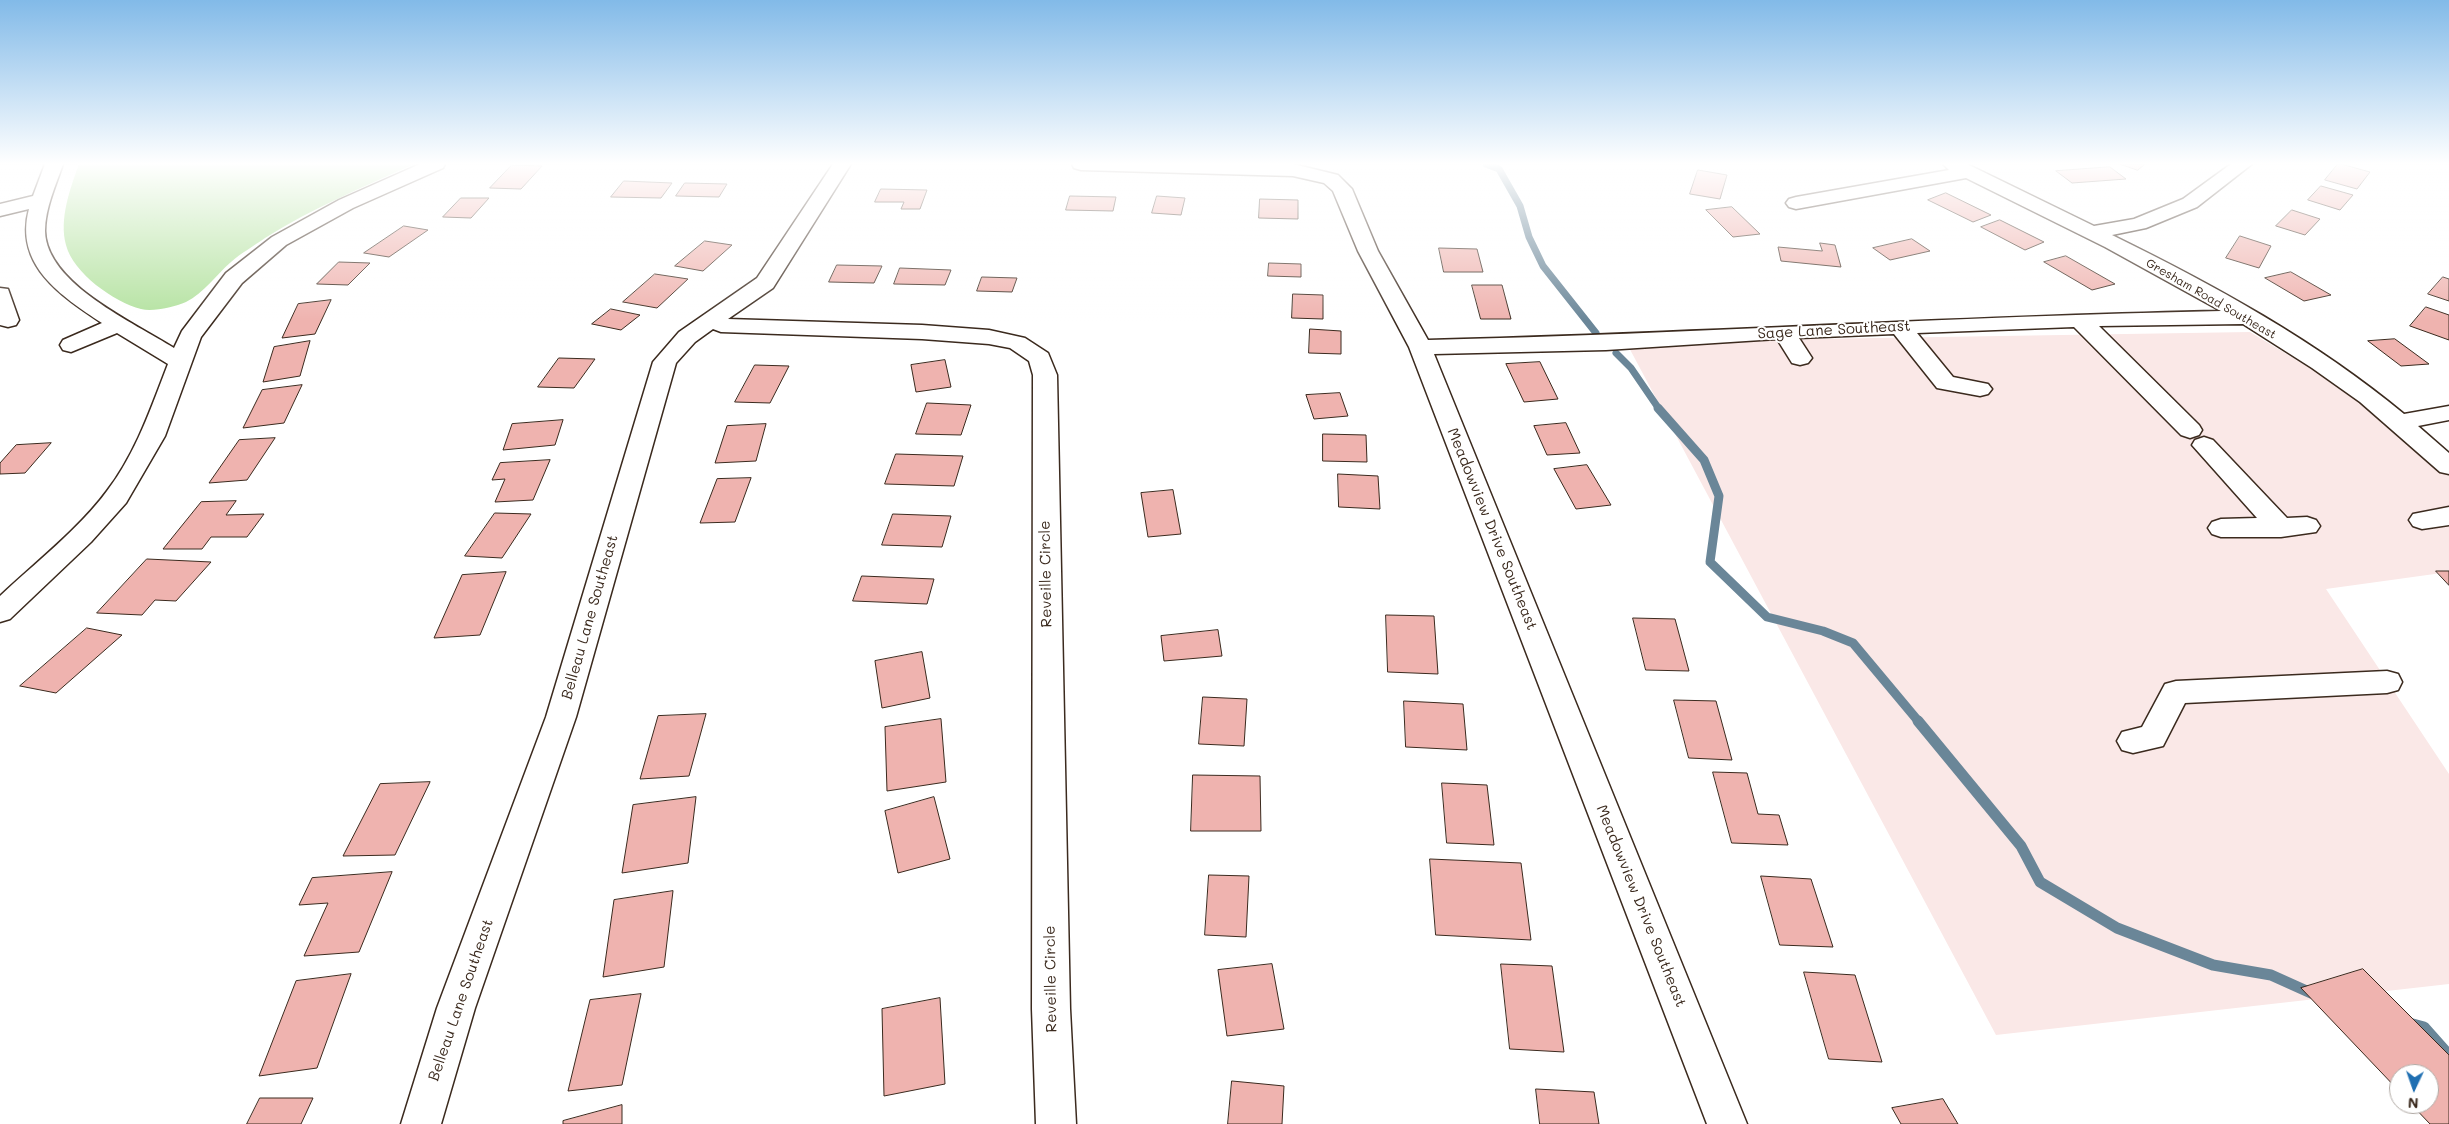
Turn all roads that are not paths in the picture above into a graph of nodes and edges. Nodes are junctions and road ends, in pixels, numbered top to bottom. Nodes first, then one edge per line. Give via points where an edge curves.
1 (38, 216) edge
2 (323, 216) edge
3 (808, 216) edge
4 (1354, 216) edge
5 (2061, 216) edge
6 (2157, 216) edge
7 (2093, 232) junction
8 (0, 294) edge
9 (2249, 317) junction
10 (8, 320) dead end
11 (2080, 320) junction
12 (712, 321) junction
13 (118, 324) junction
14 (1900, 327) junction
15 (1784, 332) junction
16 (71, 345) dead end
17 (1420, 347) junction
18 (1800, 358) dead end
19 (181, 362) junction
20 (1980, 388) dead end
21 (2449, 413) edge
22 (2398, 422) junction
23 (2449, 466) edge
24 (2449, 516) edge
25 (2422, 520) dead end
26 (2307, 526) dead end
27 (2220, 528) dead end
28 (2281, 528) junction
29 (0, 612) edge
30 (2387, 682) dead end
31 (2133, 741) dead end
32 (421, 1124) edge
33 (1056, 1124) edge
34 (1727, 1124) edge

1 - 13 street via 35,232 37,250 49,272 79,298
2 - 19 street via 279,241 234,278 190,336
3 - 12 street, Belleau Lane Southeast via 765,283
4 - 17 street, Meadowview Drive Southeast via 1368,251
5 - 7 street, Gresham Road Southeast
6 - 7 street via 2139,224
7 - 9 street, Gresham Road Southeast
8 - 10 street
9 - 11 street, Sage Lane Southeast
9 - 22 street, Gresham Road Southeast via 2369,397
11 - 14 street, Sage Lane Southeast
11 - 28 street
12 - 32 street, Belleau Lane Southeast via 687,337 666,362 561,717 456,1008
12 - 33 street, Reveille Circle via 721,325 989,337 1017,343 1040,358 1045,375 1051,1009
13 - 16 street
13 - 19 street
14 - 15 street, Sage Lane Southeast
14 - 20 street via 1945,383
15 - 17 street, Sage Lane Southeast via 1606,343
15 - 18 street
17 - 34 street, Meadowview Drive Southeast
19 - 29 street via 153,436 117,497 81,536
21 - 22 street
22 - 23 street, Gresham Road Southeast
24 - 25 street
26 - 28 street
27 - 28 street
30 - 31 street via 2176,692 2152,737

